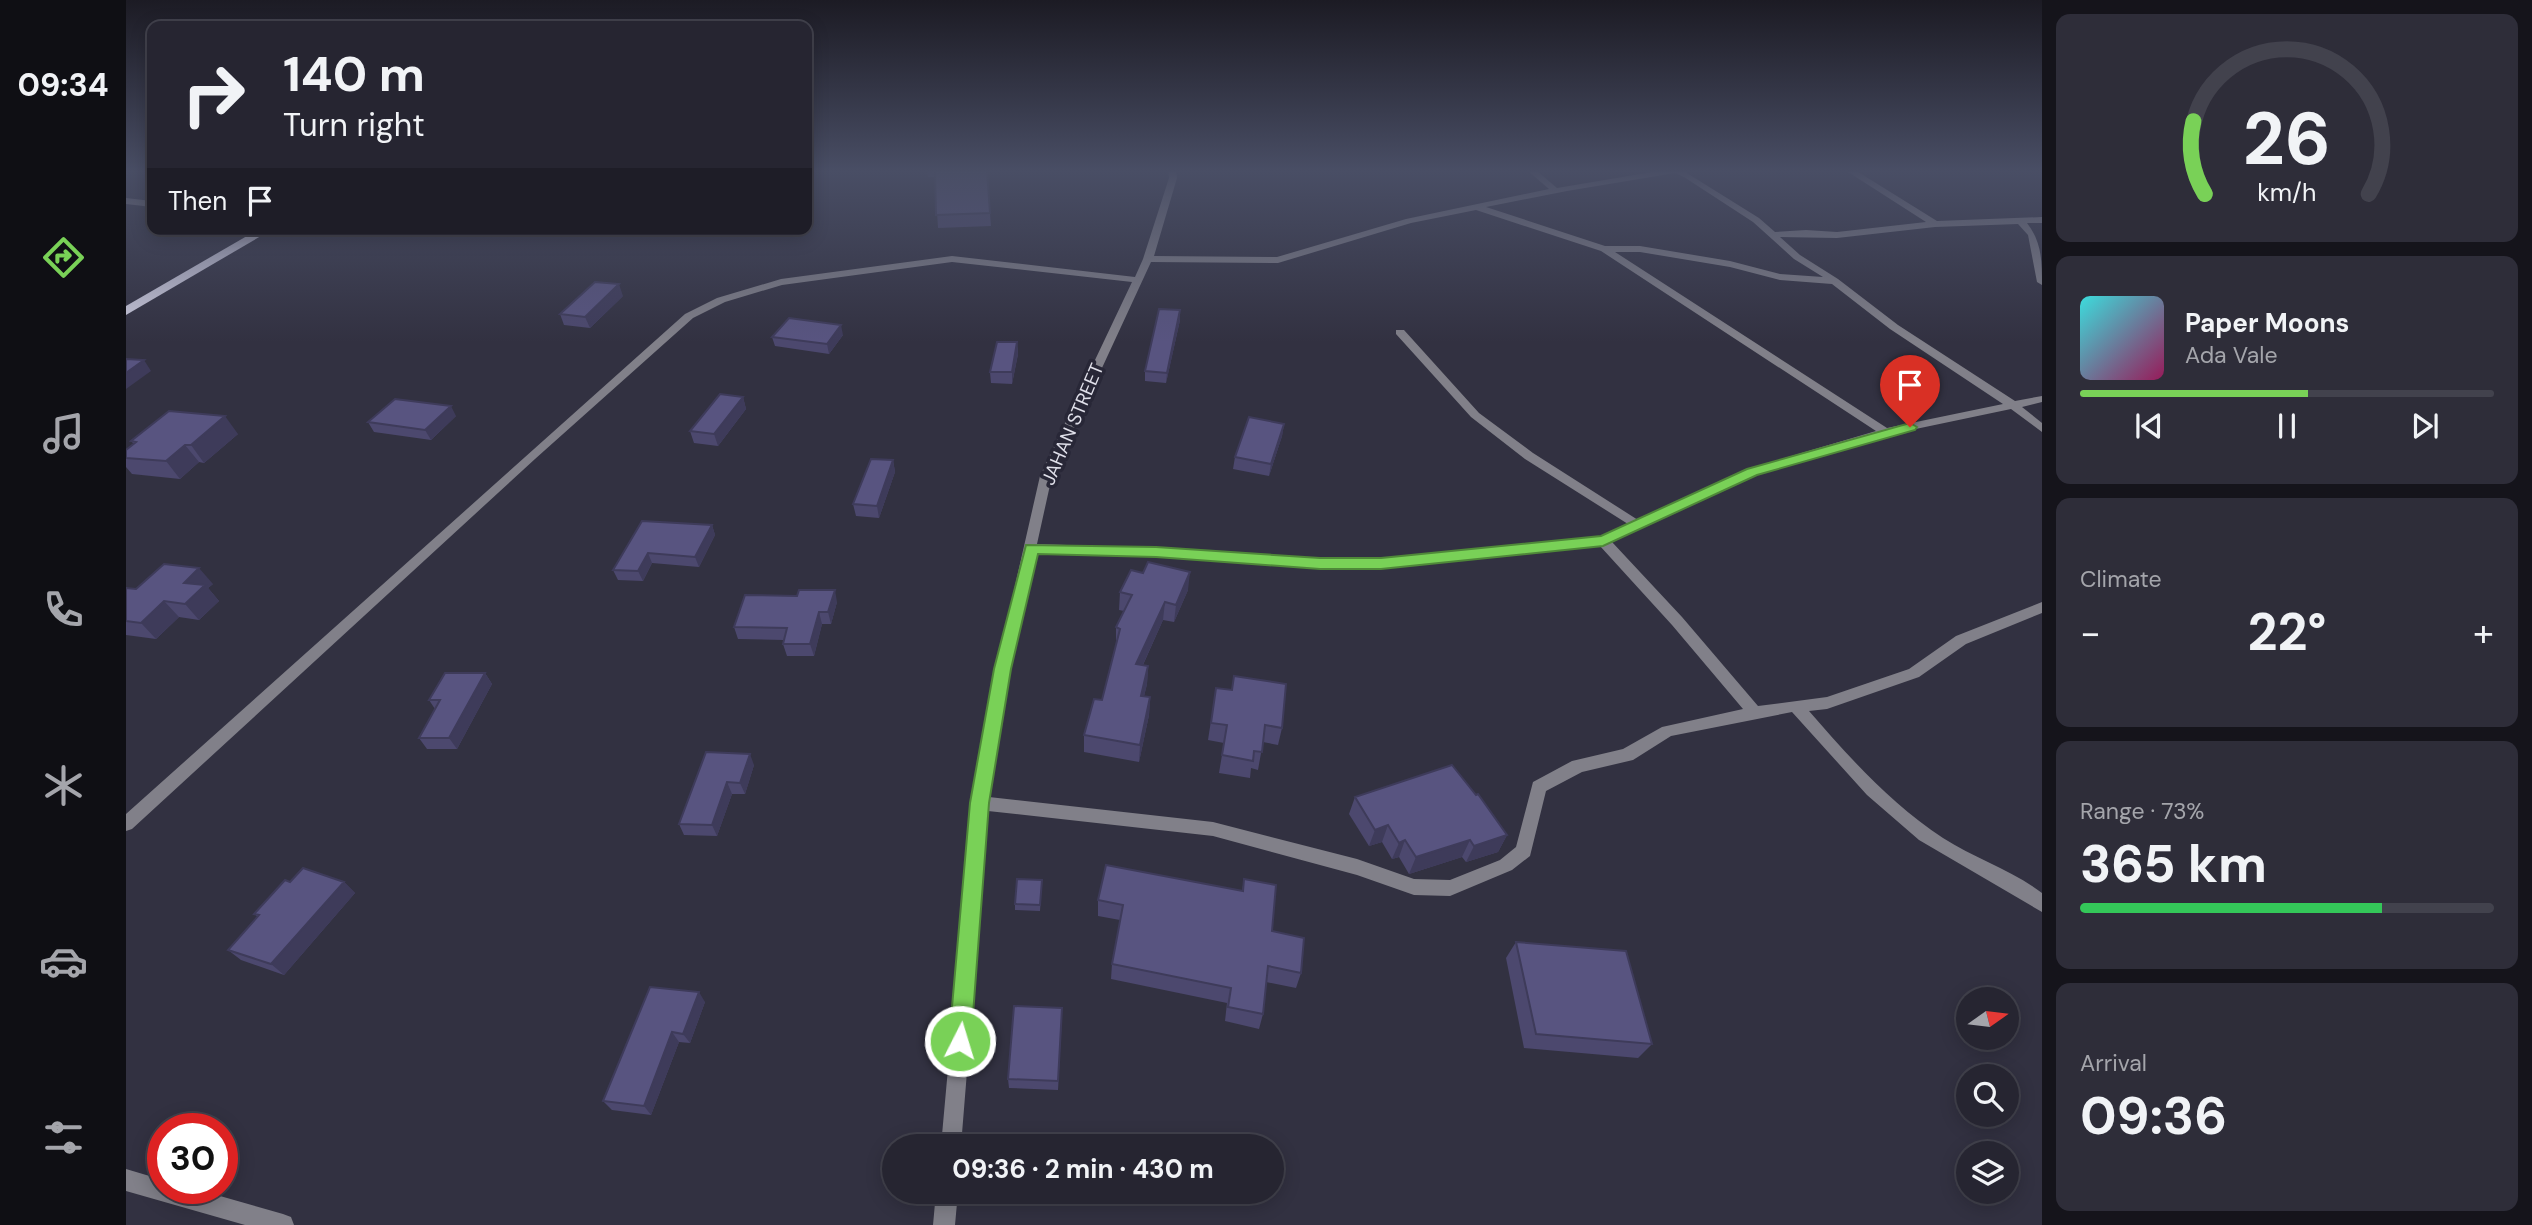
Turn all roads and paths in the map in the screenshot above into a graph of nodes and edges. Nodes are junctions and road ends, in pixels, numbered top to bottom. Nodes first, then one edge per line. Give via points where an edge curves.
1 (1158, 227) edge
2 (1383, 227) edge
3 (1537, 227) edge
4 (1764, 227) edge
5 (1907, 227) edge
6 (2026, 227) edge
7 (258, 235) edge
8 (1772, 235) junction
9 (1604, 249) junction
10 (1148, 259) junction
11 (1137, 280) junction
12 (1835, 281) junction
13 (2042, 282) edge
14 (126, 311) edge
15 (1400, 332) dead end
16 (2042, 399) edge
17 (2012, 405) junction
18 (2042, 429) edge
19 (1885, 432) junction
20 (1636, 524) junction
21 (1603, 541) junction
22 (1031, 548) junction
23 (2042, 607) edge
24 (1796, 706) junction
25 (1755, 713) junction
26 (980, 803) junction
27 (126, 824) edge
28 (2042, 904) edge
29 (952, 1134) edge
30 (126, 1180) edge
31 (946, 1204) edge
32 (283, 1225) edge
33 (944, 1225) edge

1 - 10 street, JAHAN STREET
2 - 10 street via 1278,260
3 - 9 street
4 - 8 street
5 - 8 street via 1838,235
6 - 13 street via 2032,234
7 - 14 main road
8 - 12 street
9 - 12 street via 1640,249 1780,277
9 - 19 street
10 - 11 street, JAHAN STREET
11 - 22 street, JAHAN STREET via 1046,476
11 - 27 street via 952,259 781,282 721,300 689,316
12 - 17 street via 1894,327
15 - 20 street via 1475,415 1529,456
16 - 17 street
17 - 18 street
17 - 19 street
19 - 20 street via 1752,472
20 - 21 street
21 - 22 street via 1381,564
21 - 25 street
22 - 26 street, JAHAN STREET via 1003,669
23 - 24 street via 1961,640 1914,673 1827,703
24 - 25 street
24 - 28 street via 1844,763 1896,812 1928,837
25 - 26 street via 1667,732 1627,755 1553,777 1539,787 1524,851 1506,865 1450,888 1414,887 1213,829
26 - 29 street, JAHAN STREET
30 - 32 street
31 - 33 street

